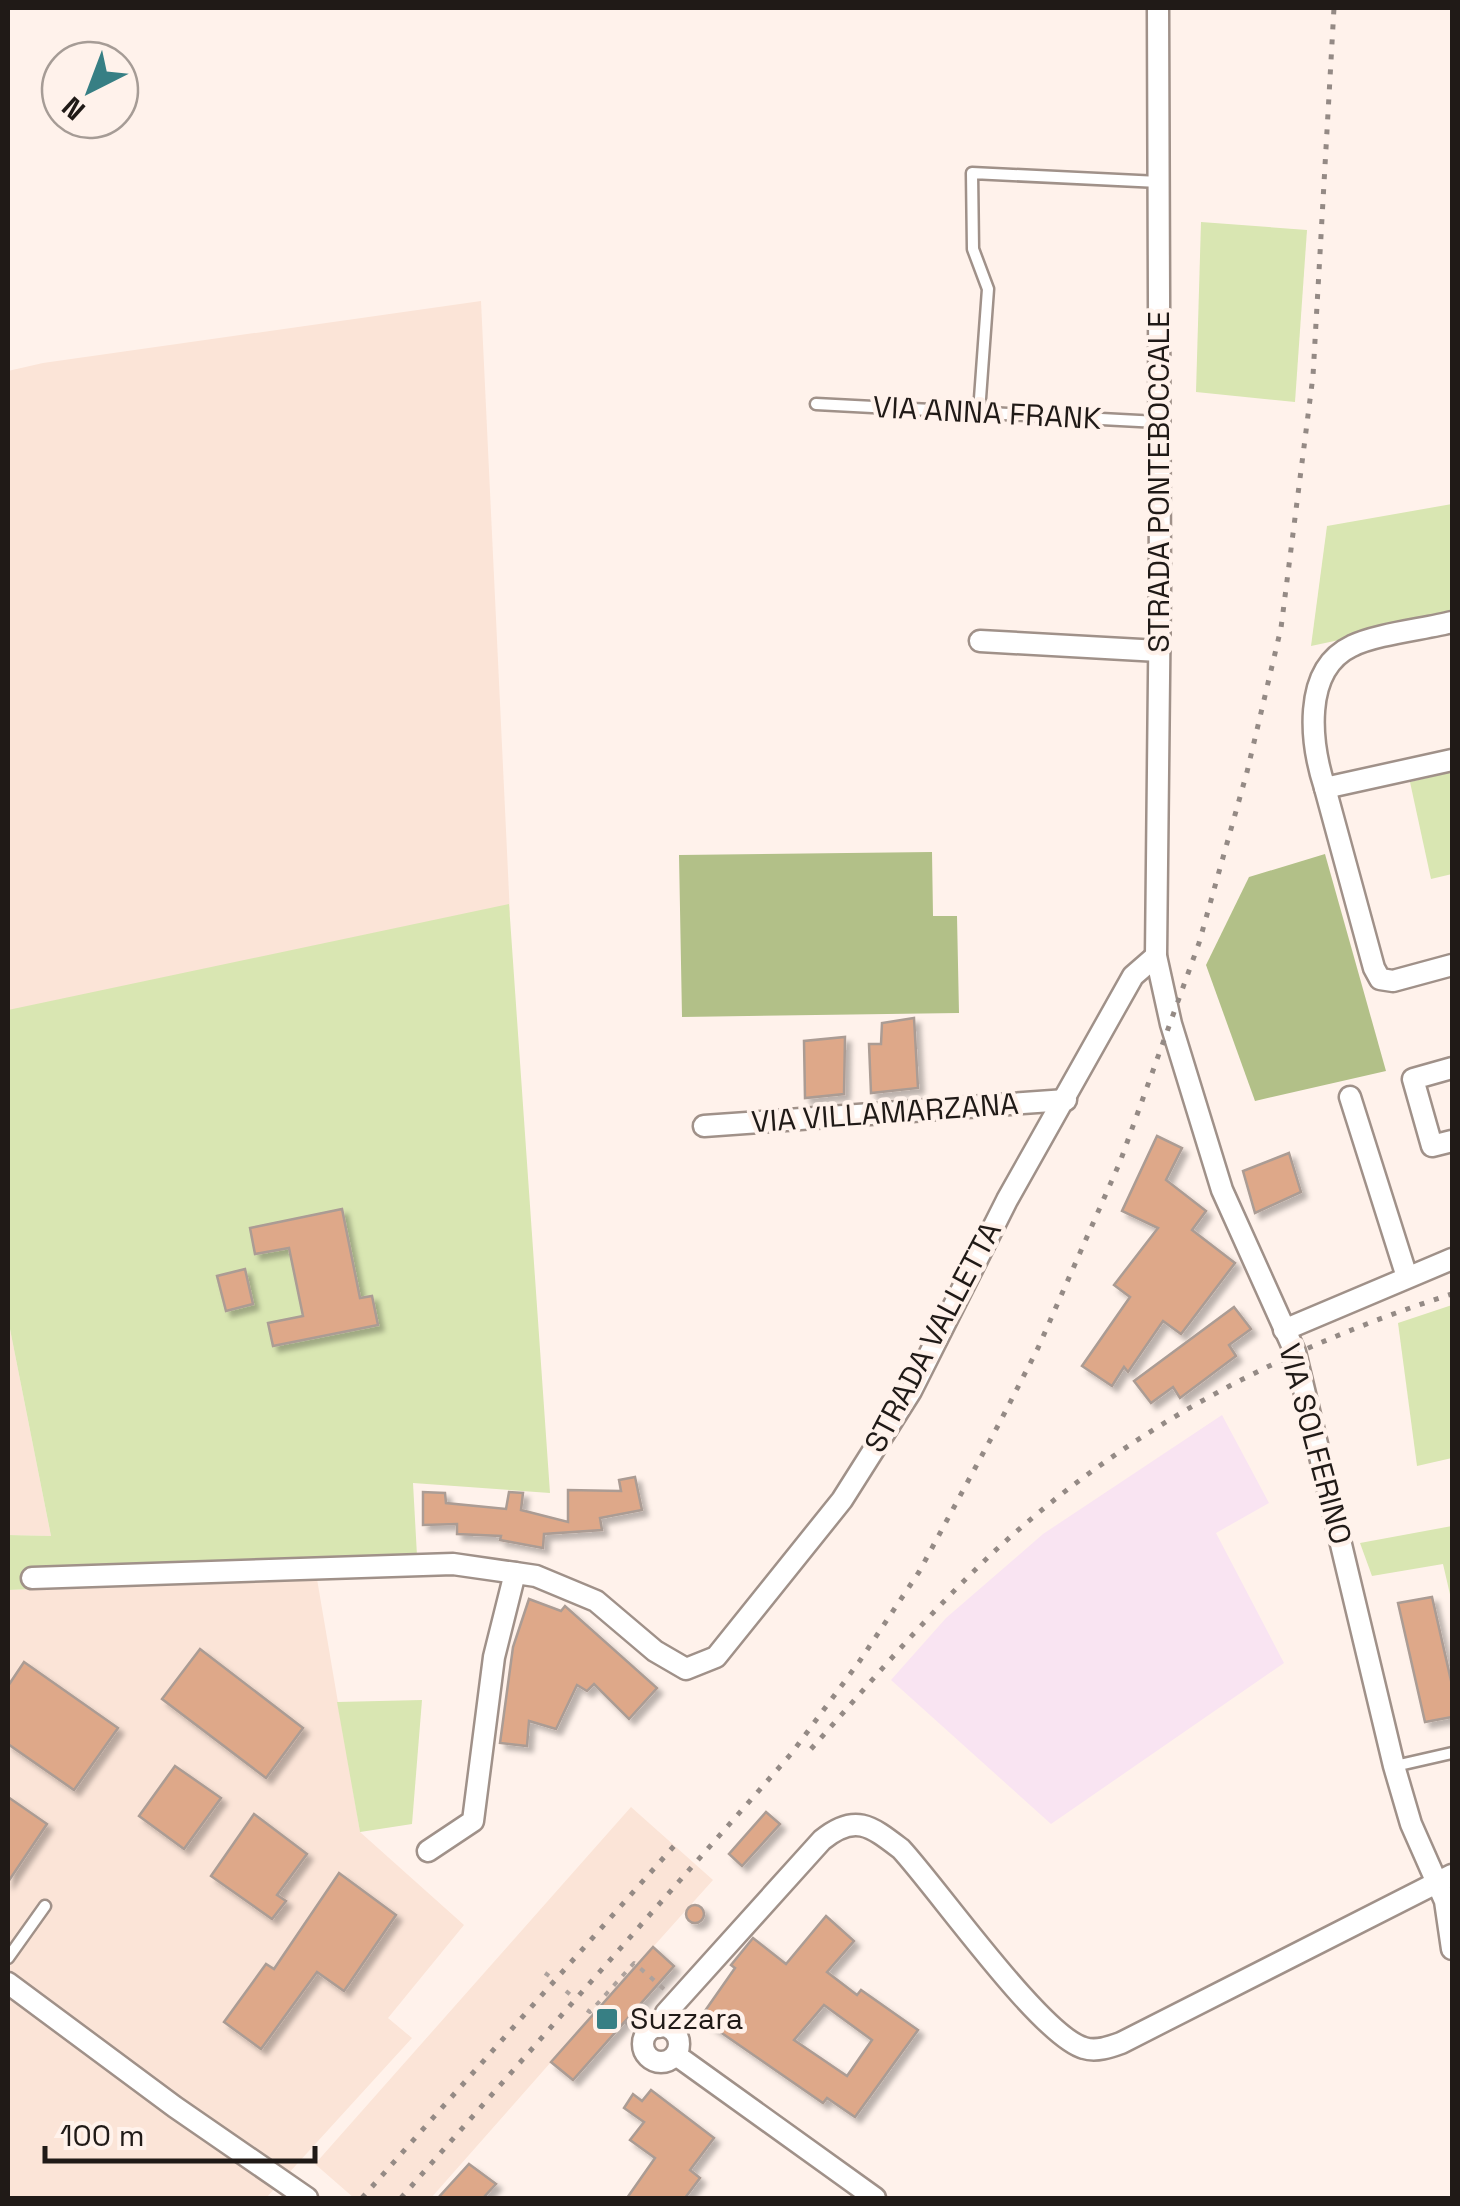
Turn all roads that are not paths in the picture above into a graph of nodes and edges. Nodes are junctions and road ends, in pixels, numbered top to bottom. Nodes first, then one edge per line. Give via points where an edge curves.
1 (1158, 8) edge
2 (1160, 182) junction
3 (816, 404) dead end
4 (979, 412) junction
5 (1158, 422) junction
6 (1452, 622) edge
7 (980, 641) dead end
8 (1160, 651) junction
9 (1452, 760) edge
10 (1325, 788) junction
11 (1156, 956) junction
12 (1452, 965) edge
13 (1452, 1068) edge
14 (1350, 1097) dead end
15 (1066, 1100) junction
16 (704, 1126) dead end
17 (1452, 1140) edge
18 (1452, 1259) edge
19 (1407, 1277) junction
20 (1284, 1330) junction
21 (515, 1573) junction
22 (32, 1578) dead end
23 (1452, 1753) edge
24 (1394, 1766) junction
25 (428, 1851) dead end
26 (1444, 1878) edge
27 (45, 1906) dead end
28 (1452, 1948) edge
29 (8, 1958) edge
30 (8, 1982) edge
31 (659, 2026) junction
32 (676, 2056) junction
33 (307, 2198) edge
34 (875, 2198) edge

1 - 2 street, STRADA PONTEBOCCALE
2 - 4 lane via 972,174 973,250 988,289
2 - 5 street, STRADA PONTEBOCCALE
3 - 4 lane, VIA ANNA FRANK
4 - 5 lane, VIA ANNA FRANK
5 - 8 street, STRADA PONTEBOCCALE
6 - 10 street via 1353,645 1330,661 1312,729
7 - 8 street
8 - 11 street, STRADA PONTEBOCCALE
9 - 10 street
10 - 12 street via 1380,979
11 - 15 street, STRADA VALLETTA via 1134,976
11 - 20 street, VIA SOLFERINO via 1222,1190
13 - 17 street via 1413,1079 1432,1146
14 - 19 street
15 - 16 street, VIA VILLAMARZANA
15 - 21 street, STRADA VALLETTA via 1007,1200 911,1391 842,1500 716,1657 686,1669 596,1600
18 - 19 street
19 - 20 street
20 - 24 street, VIA SOLFERINO via 1295,1352
21 - 22 street, STRADA VALLETTA via 453,1564
21 - 25 street via 494,1657 472,1821
23 - 24 lane
24 - 26 street, VIA SOLFERINO via 1411,1824
26 - 28 street, VIA SOLFERINO
26 - 31 street via 1121,2043 1084,2048 1048,2023 920,1869 880,1832 848,1824 822,1840
27 - 29 lane
30 - 33 street
31 - 32 street via 676,2033
31 - 32 street via 645,2036 645,2053 660,2062
32 - 34 street

